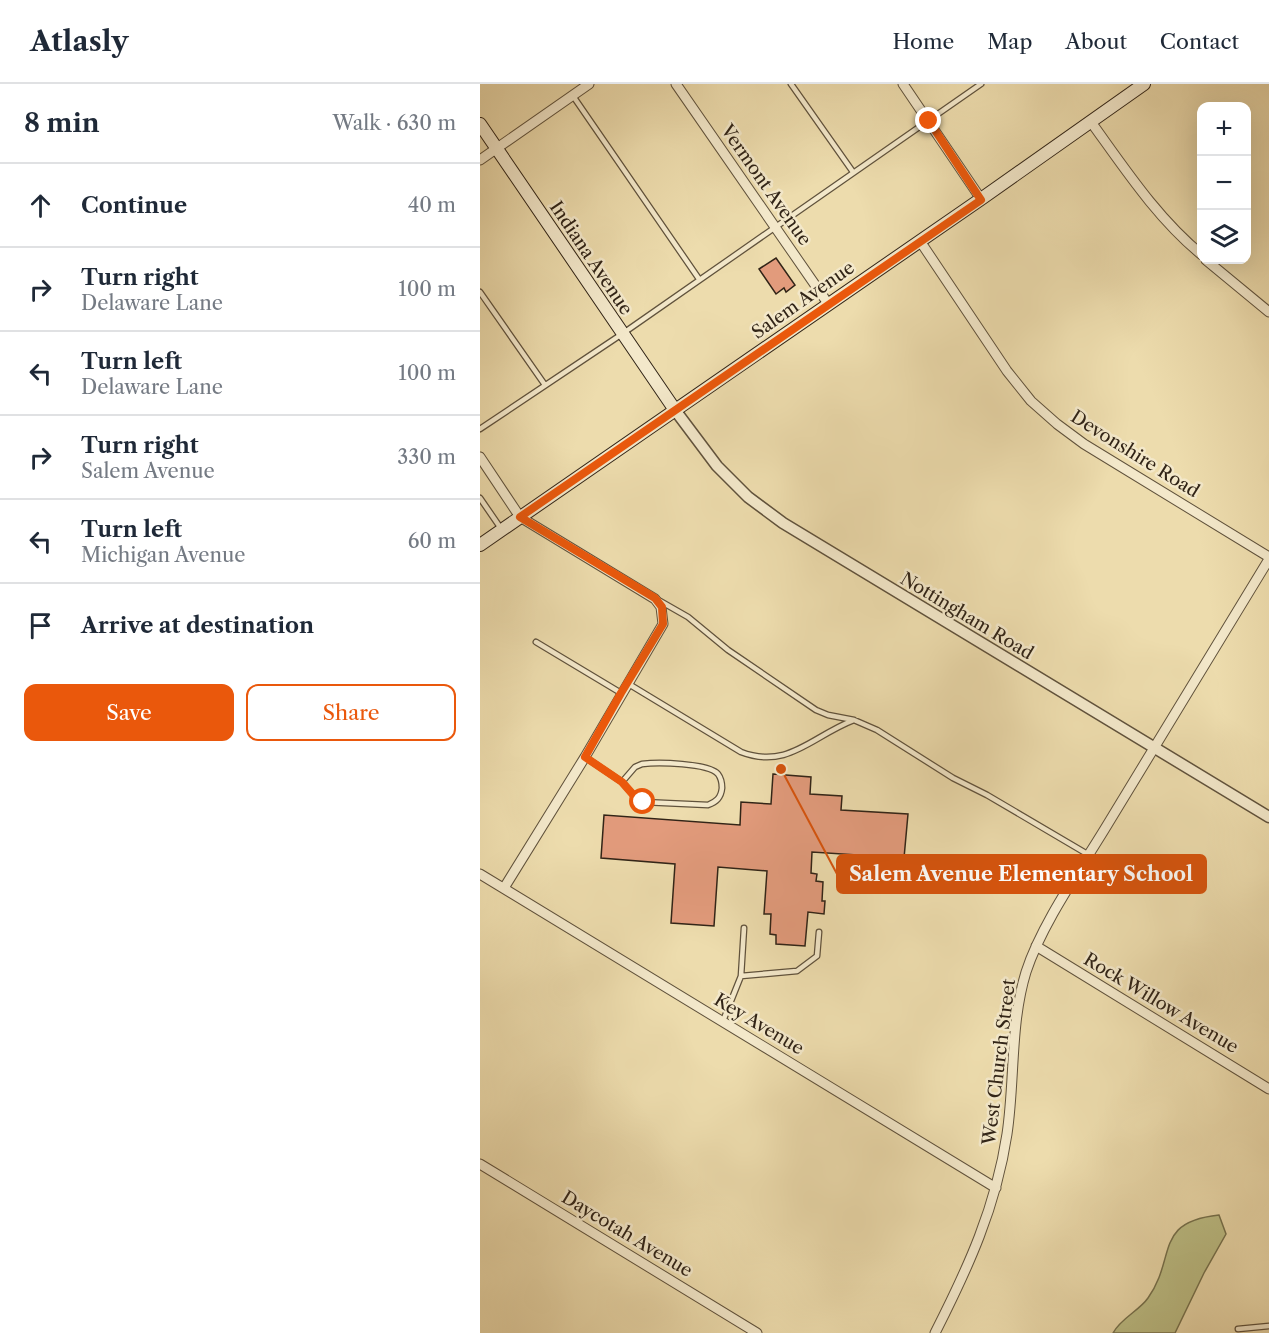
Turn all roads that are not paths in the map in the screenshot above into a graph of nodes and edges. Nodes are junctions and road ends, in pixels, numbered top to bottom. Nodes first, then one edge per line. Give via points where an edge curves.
1 (589, 84) edge
2 (676, 84) edge
3 (791, 84) edge
4 (903, 84) edge
5 (981, 84) edge
6 (1144, 84) edge
7 (573, 95) junction
8 (929, 121) junction
9 (1092, 122) junction
10 (480, 124) edge
11 (496, 149) junction
12 (480, 160) edge
13 (853, 172) junction
14 (981, 200) junction
15 (775, 227) junction
16 (920, 241) junction
17 (1197, 250) edge
18 (1211, 264) edge
19 (699, 279) junction
20 (480, 292) edge
21 (829, 305) junction
22 (1269, 312) edge
23 (622, 334) junction
24 (545, 385) junction
25 (675, 410) junction
26 (480, 429) edge
27 (480, 457) edge
28 (480, 498) edge
29 (520, 517) junction
30 (502, 530) junction
31 (480, 545) edge
32 (1269, 558) edge
33 (655, 598) junction
34 (536, 642) dead end
35 (627, 683) junction
36 (621, 693) junction
37 (854, 720) junction
38 (1154, 748) junction
39 (585, 757) junction
40 (622, 782) junction
41 (1269, 817) edge
42 (1089, 855) junction
43 (480, 874) edge
44 (504, 888) junction
45 (744, 928) dead end
46 (819, 932) dead end
47 (1036, 946) junction
48 (741, 976) junction
49 (723, 1022) junction
50 (1269, 1089) edge
51 (480, 1164) edge
52 (996, 1188) junction
53 (1269, 1326) edge
54 (1238, 1329) dead end
55 (757, 1333) edge
56 (935, 1333) edge

1 - 7 street
2 - 15 street, Vermont Avenue
3 - 13 lane
4 - 8 street
5 - 8 lane
6 - 9 main road, Salem Avenue
7 - 11 street
7 - 19 lane
8 - 13 lane
8 - 14 street
9 - 14 main road, Salem Avenue
9 - 17 street via 1141,192
10 - 11 main road, Indiana Avenue
11 - 12 street
11 - 23 main road, Indiana Avenue
13 - 15 lane
14 - 16 main road, Salem Avenue
15 - 19 lane
15 - 21 street, Vermont Avenue
16 - 21 main road, Salem Avenue
16 - 32 street, Devonshire Road via 1031,401 1084,444
18 - 22 street
19 - 23 lane
20 - 24 lane
21 - 25 main road, Salem Avenue
23 - 24 lane
23 - 25 main road, Indiana Avenue
24 - 26 lane
25 - 29 main road, Salem Avenue
25 - 38 street, Nottingham Road via 717,466 748,497 783,523
27 - 29 street
28 - 30 lane
29 - 30 main road, Salem Avenue
29 - 33 street
30 - 31 main road, Salem Avenue
32 - 38 street, West Church Street
33 - 35 street via 662,607 663,624
33 - 37 lane via 688,617 728,650 816,710
34 - 36 lane
35 - 36 street
35 - 37 lane via 754,757 783,756
36 - 39 street
37 - 42 lane
38 - 41 street, Nottingham Road
38 - 42 street, West Church Street
39 - 40 lane
39 - 44 street
40 - 40 lane via 636,798 650,803 708,806 715,803 722,790 718,775 707,767 642,764
42 - 47 street, West Church Street
43 - 44 street, Key Avenue
44 - 49 street, Key Avenue
45 - 48 lane
46 - 48 lane via 817,956 797,971
47 - 50 street, Rock Willow Avenue
47 - 52 street, West Church Street via 1020,996 1008,1132
48 - 49 lane
49 - 52 street, Key Avenue
51 - 55 street, Daycotah Avenue
52 - 56 street, West Church Street via 968,1268
53 - 54 lane

